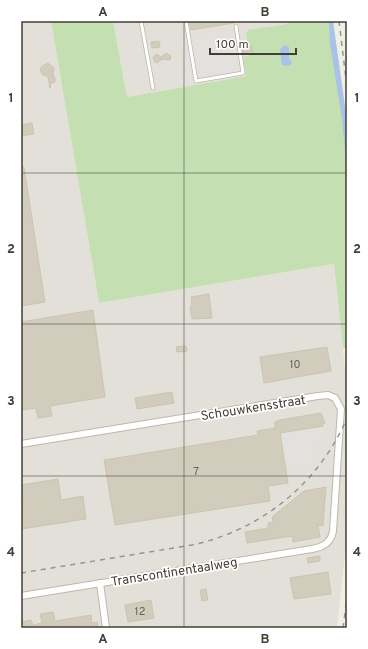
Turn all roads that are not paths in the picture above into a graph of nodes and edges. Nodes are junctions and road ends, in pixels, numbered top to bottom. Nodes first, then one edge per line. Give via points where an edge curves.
1 (141, 21) edge
2 (186, 21) edge
3 (236, 26) dead end
4 (153, 88) dead end
5 (21, 444) edge
6 (326, 544) joint
7 (100, 583) junction
8 (21, 596) edge
9 (106, 628) edge

1 - 4 lane
2 - 3 lane via 196,81 243,73
5 - 6 street, Schouwkensstraat via 310,397 332,396 338,401 341,415 333,531
6 - 7 street, Transcontinentaalweg via 312,549
7 - 8 street, Transcontinentaalweg
7 - 9 street

